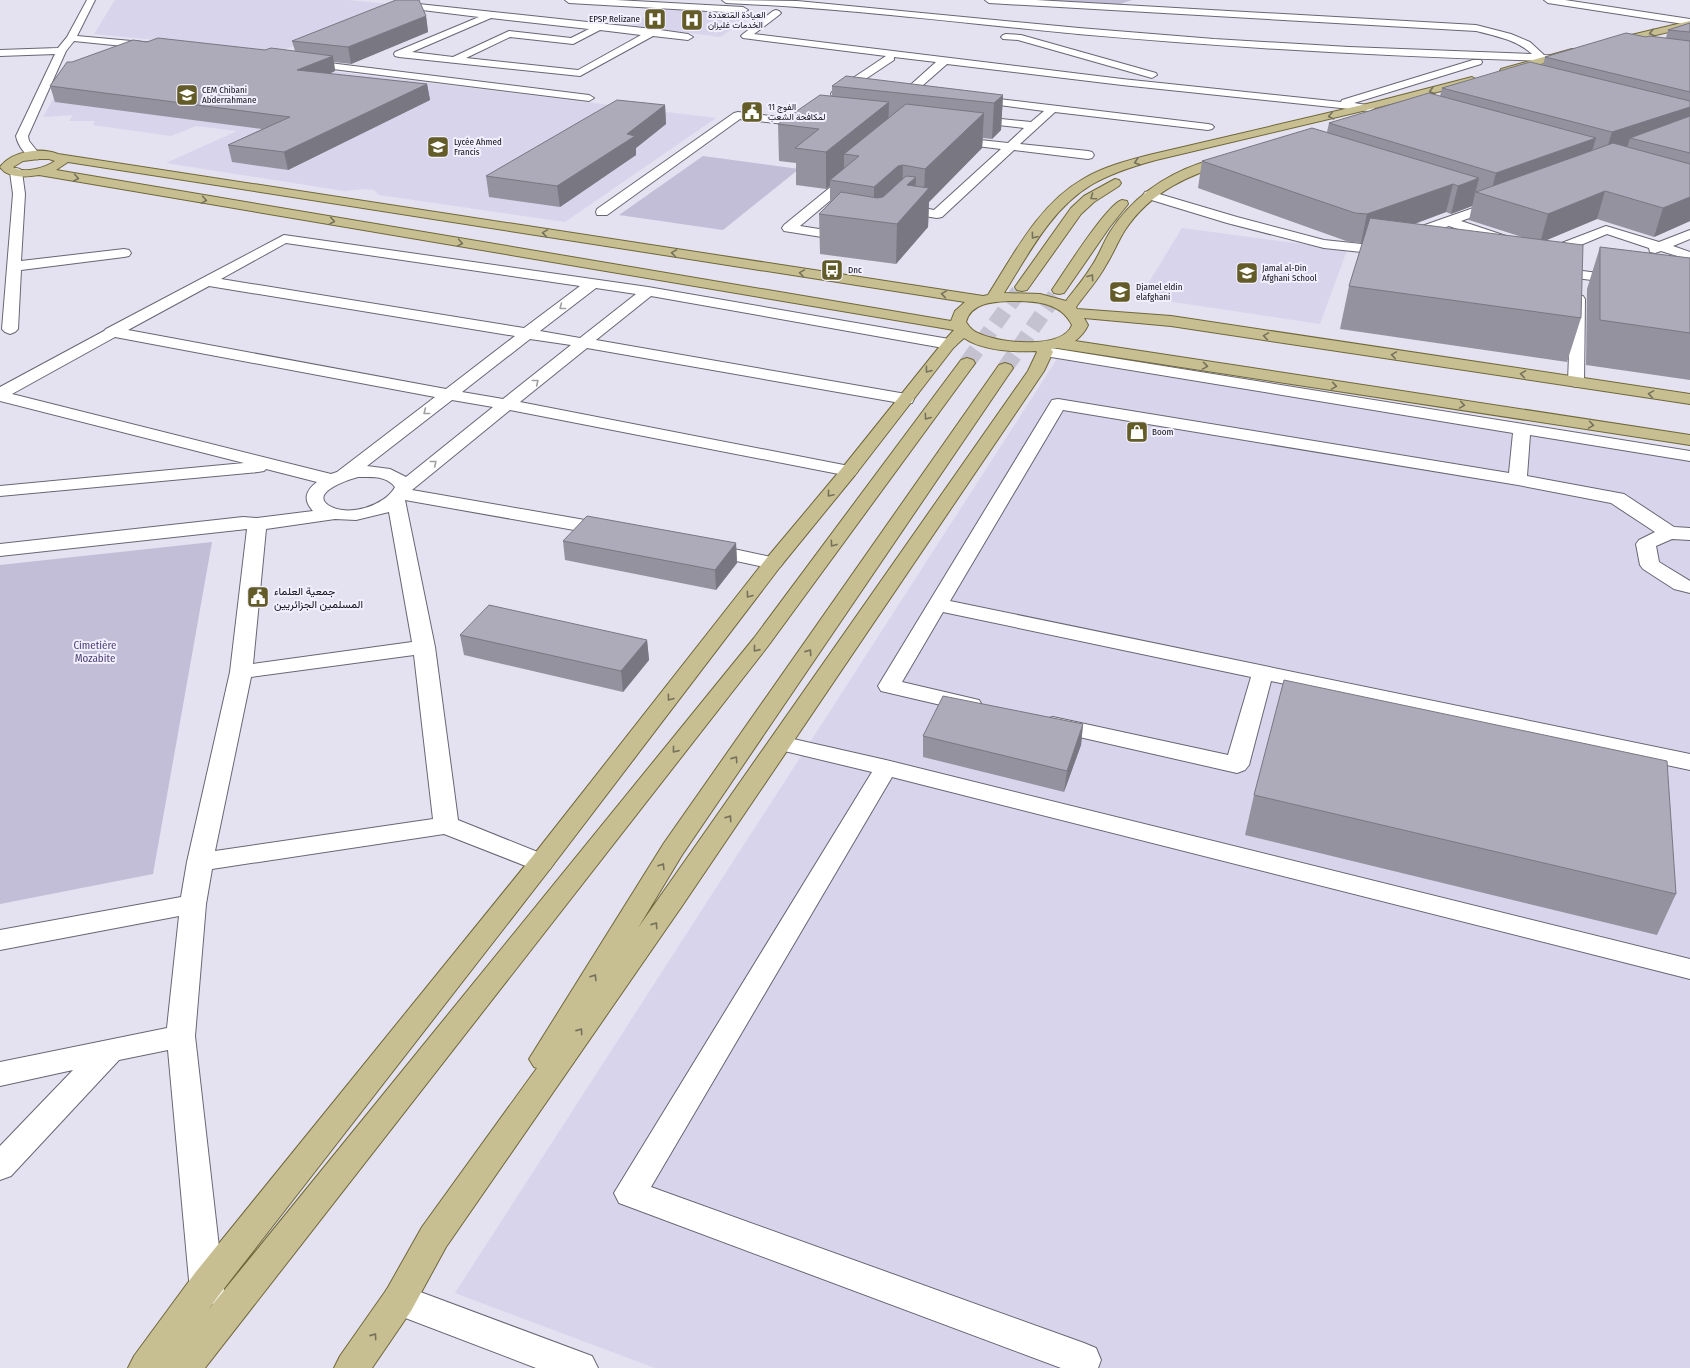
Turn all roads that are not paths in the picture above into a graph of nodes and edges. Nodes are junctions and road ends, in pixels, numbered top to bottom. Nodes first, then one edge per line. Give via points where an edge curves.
1 (91, 0) edge
2 (425, 0) edge
3 (568, 0) edge
4 (702, 0) edge
5 (726, 0) edge
6 (835, 0) edge
7 (989, 0) edge
8 (1151, 0) edge
9 (1548, 0) edge
10 (1585, 0) edge
11 (1016, 1) junction
12 (856, 3) edge
13 (1235, 5) dead end
14 (691, 8) junction
15 (1128, 8) junction
16 (1215, 14) junction
17 (489, 16) junction
18 (1690, 16) edge
19 (980, 21) junction
20 (1690, 23) edge
21 (1012, 25) junction
22 (599, 27) junction
23 (653, 32) junction
24 (996, 36) dead end
25 (688, 37) dead end
26 (1018, 37) junction
27 (71, 38) junction
28 (1602, 44) edge
29 (166, 48) edge
30 (1580, 50) edge
31 (61, 51) junction
32 (0, 53) edge
33 (400, 54) junction
34 (1500, 57) junction
35 (1541, 57) junction
36 (890, 58) dead end
37 (1552, 58) junction
38 (454, 60) junction
39 (945, 60) junction
40 (292, 61) edge
41 (362, 70) junction
42 (1136, 70) junction
43 (1495, 73) edge
44 (1482, 77) edge
45 (1122, 82) junction
46 (910, 91) junction
47 (1112, 92) dead end
48 (1214, 92) junction
49 (926, 93) edge
50 (589, 98) dead end
51 (966, 98) edge
52 (826, 100) edge
53 (1102, 102) dead end
54 (1339, 104) junction
55 (1053, 108) junction
56 (1369, 108) junction
57 (901, 110) edge
58 (1091, 112) junction
59 (806, 113) edge
60 (963, 118) edge
61 (794, 122) junction
62 (824, 125) edge
63 (1033, 126) junction
64 (1208, 127) dead end
65 (941, 138) edge
66 (1232, 138) junction
67 (1011, 147) junction
68 (0, 154) edge
69 (35, 156) junction
70 (1088, 156) dead end
71 (1240, 156) edge
72 (21, 158) junction
73 (60, 158) junction
74 (1204, 166) junction
75 (860, 169) edge
76 (37, 172) junction
77 (9, 173) edge
78 (1149, 195) junction
79 (1511, 198) edge
80 (1467, 199) edge
81 (1489, 206) junction
82 (602, 212) dead end
83 (892, 218) edge
84 (1448, 221) junction
85 (862, 230) edge
86 (1690, 234) edge
87 (1660, 247) junction
88 (1372, 249) junction
89 (124, 253) dead end
90 (1403, 253) edge
91 (1640, 255) edge
92 (1690, 256) edge
93 (16, 266) junction
94 (1613, 267) edge
95 (1541, 270) edge
96 (1586, 275) junction
97 (206, 281) junction
98 (1638, 282) edge
99 (593, 284) junction
100 (1022, 287) tunnel mouth
101 (1059, 290) tunnel mouth
102 (648, 291) junction
103 (988, 299) junction
104 (1071, 311) junction
105 (10, 330) dead end
106 (111, 332) junction
107 (958, 333) junction
108 (528, 334) junction
109 (585, 343) junction
110 (1047, 347) junction
111 (967, 363) tunnel mouth
112 (1005, 368) tunnel mouth
113 (1576, 382) junction
114 (2, 392) edge
115 (449, 395) junction
116 (906, 399) junction
117 (1690, 399) edge
118 (507, 405) junction
119 (1521, 434) dead end
120 (1690, 440) edge
121 (1690, 456) edge
122 (273, 466) junction
123 (849, 472) junction
124 (338, 478) junction
125 (1518, 480) junction
126 (0, 491) edge
127 (401, 494) junction
128 (334, 514) junction
129 (257, 524) junction
130 (622, 533) edge
131 (1669, 533) junction
132 (1690, 534) edge
133 (692, 546) edge
134 (0, 550) edge
135 (773, 563) junction
136 (1690, 587) edge
137 (938, 604) junction
138 (424, 647) junction
139 (241, 672) junction
140 (1263, 672) junction
141 (990, 709) edge
142 (1036, 720) edge
143 (780, 743) junction
144 (1690, 762) edge
145 (886, 768) junction
146 (446, 825) junction
147 (200, 862) junction
148 (541, 863) junction
149 (194, 904) junction
150 (0, 940) edge
151 (1690, 969) edge
152 (181, 1036) junction
153 (110, 1051) junction
154 (0, 1074) edge
155 (0, 1167) edge
156 (434, 1237) junction
157 (207, 1284) junction
158 (399, 1300) junction
159 (209, 1336) junction
160 (1084, 1360) dead end
161 (146, 1368) edge
162 (183, 1368) edge
163 (352, 1368) edge
164 (580, 1368) edge

1 - 27 street
2 - 17 street via 406,8
3 - 14 street
4 - 14 street
5 - 12 street
6 - 12 street
7 - 11 street
8 - 15 street
9 - 20 street
10 - 18 street via 1679,12
11 - 15 street
11 - 19 street
12 - 19 street via 919,15
13 - 16 street
14 - 39 street via 780,13 746,36
15 - 16 street
16 - 35 street via 1476,28 1527,44
17 - 22 street
17 - 33 street
19 - 21 street
20 -> 28 main road
21 - 26 street
21 - 34 street via 1246,43
22 - 23 street
22 - 38 street via 573,41 509,34
23 - 25 street
23 - 38 street via 580,74
24 - 26 street
26 - 42 street
27 - 29 street
27 - 31 street
30 - 37 main road
31 - 32 street
31 - 69 street via 22,136 23,142
33 - 38 street
33 - 41 street
34 - 35 street
34 - 54 street
35 - 37 street
36 - 52 street
37 - 43 main road
39 - 45 street
39 - 46 street
40 - 41 street
41 - 50 street
42 - 45 street
42 - 48 street
44 -> 56 main road
45 - 47 street
45 - 48 street
46 - 49 street
46 - 57 street via 886,108
48 - 54 street
51 - 55 street
53 - 58 street
54 - 56 street
55 - 58 street
55 - 63 street
56 -> 66 main road
58 - 64 street
59 - 61 street
60 - 63 street
61 - 62 street
61 - 82 street via 738,115
63 - 67 street
65 - 67 street
66 -> 100 main road via 1123,179 1089,199 1076,211
66 -> 103 main road via 1136,162 1096,177 1076,189 1057,206
67 - 70 street
67 - 83 street via 937,214 902,209
68 - 72 main road
69 - 72 main road
69 - 73 main road via 50,155
71 - 74 main road
72 - 77 main road via 7,165
73 - 76 main road via 63,160 59,165
103 -> 73 main road
74 - 78 main road via 1175,177
74 - 101 main road via 1178,171 1161,178 1128,199 1104,224
75 - 85 street via 788,228 822,233 831,226
76 - 77 main road
76 -> 107 main road
77 - 93 street via 20,194
78 - 88 street via 1324,244
104 -> 78 main road via 1118,230 1129,214
79 - 81 street
80 - 81 street
81 - 84 street
84 - 87 street via 1547,254 1606,230
84 - 88 street
86 - 87 street
87 - 91 street
87 - 92 street
88 - 90 street
89 - 93 street
93 - 105 street
94 - 96 street
95 - 96 street
96 - 98 street
96 - 113 street
97 - 99 street via 284,239
97 - 106 street
97 - 108 street
99 - 102 street
99 -> 108 street
102 - 107 street
102 - 109 street
103 - 104 main road via 1037,298 1057,303
103 - 107 main road via 966,307 959,314
104 - 110 main road via 1080,324 1076,333
113 -> 104 main road via 1171,322
106 - 114 street
106 - 115 street
107 - 110 main road via 1004,346
107 -> 116 main road
108 - 109 street
108 - 115 street
109 - 116 street
118 -> 109 street
110 -> 120 main road
110 - 121 street
110 - 143 main road via 1036,371
111 -> 159 main road via 761,642
156 -> 112 main road via 673,849
117 -> 113 main road
114 - 122 street
115 - 118 street
115 -> 124 street
116 - 123 main road
118 - 123 street
127 -> 118 street
119 - 125 street
122 - 124 street
122 - 126 street
123 -> 135 main road
124 - 127 street via 365,472 384,473 401,481
124 - 128 street via 316,492 315,499 317,505
125 - 131 street via 1617,498
125 - 137 street via 1058,404
127 - 128 street via 387,506 367,513
127 - 130 street
127 - 138 street
128 - 129 street
129 - 134 street via 243,523
129 - 139 street
131 - 132 street
131 - 136 street via 1646,544 1650,565 1681,585
133 - 135 street
135 -> 148 main road
137 - 140 street
137 - 141 street via 890,686
138 - 139 street
138 - 146 street
139 - 147 street
140 - 142 street via 1237,765
140 - 144 street
143 - 145 street
156 -> 143 main road
145 - 151 street
145 - 160 street via 630,1193
146 - 147 street
146 - 148 street
147 - 149 street
148 - 157 main road
149 - 150 street
149 - 152 street
152 - 153 street
152 - 157 street
153 - 154 street
153 - 155 street
156 - 158 main road
157 - 159 street
157 - 161 main road
163 -> 158 main road
158 - 164 street
159 - 162 main road

